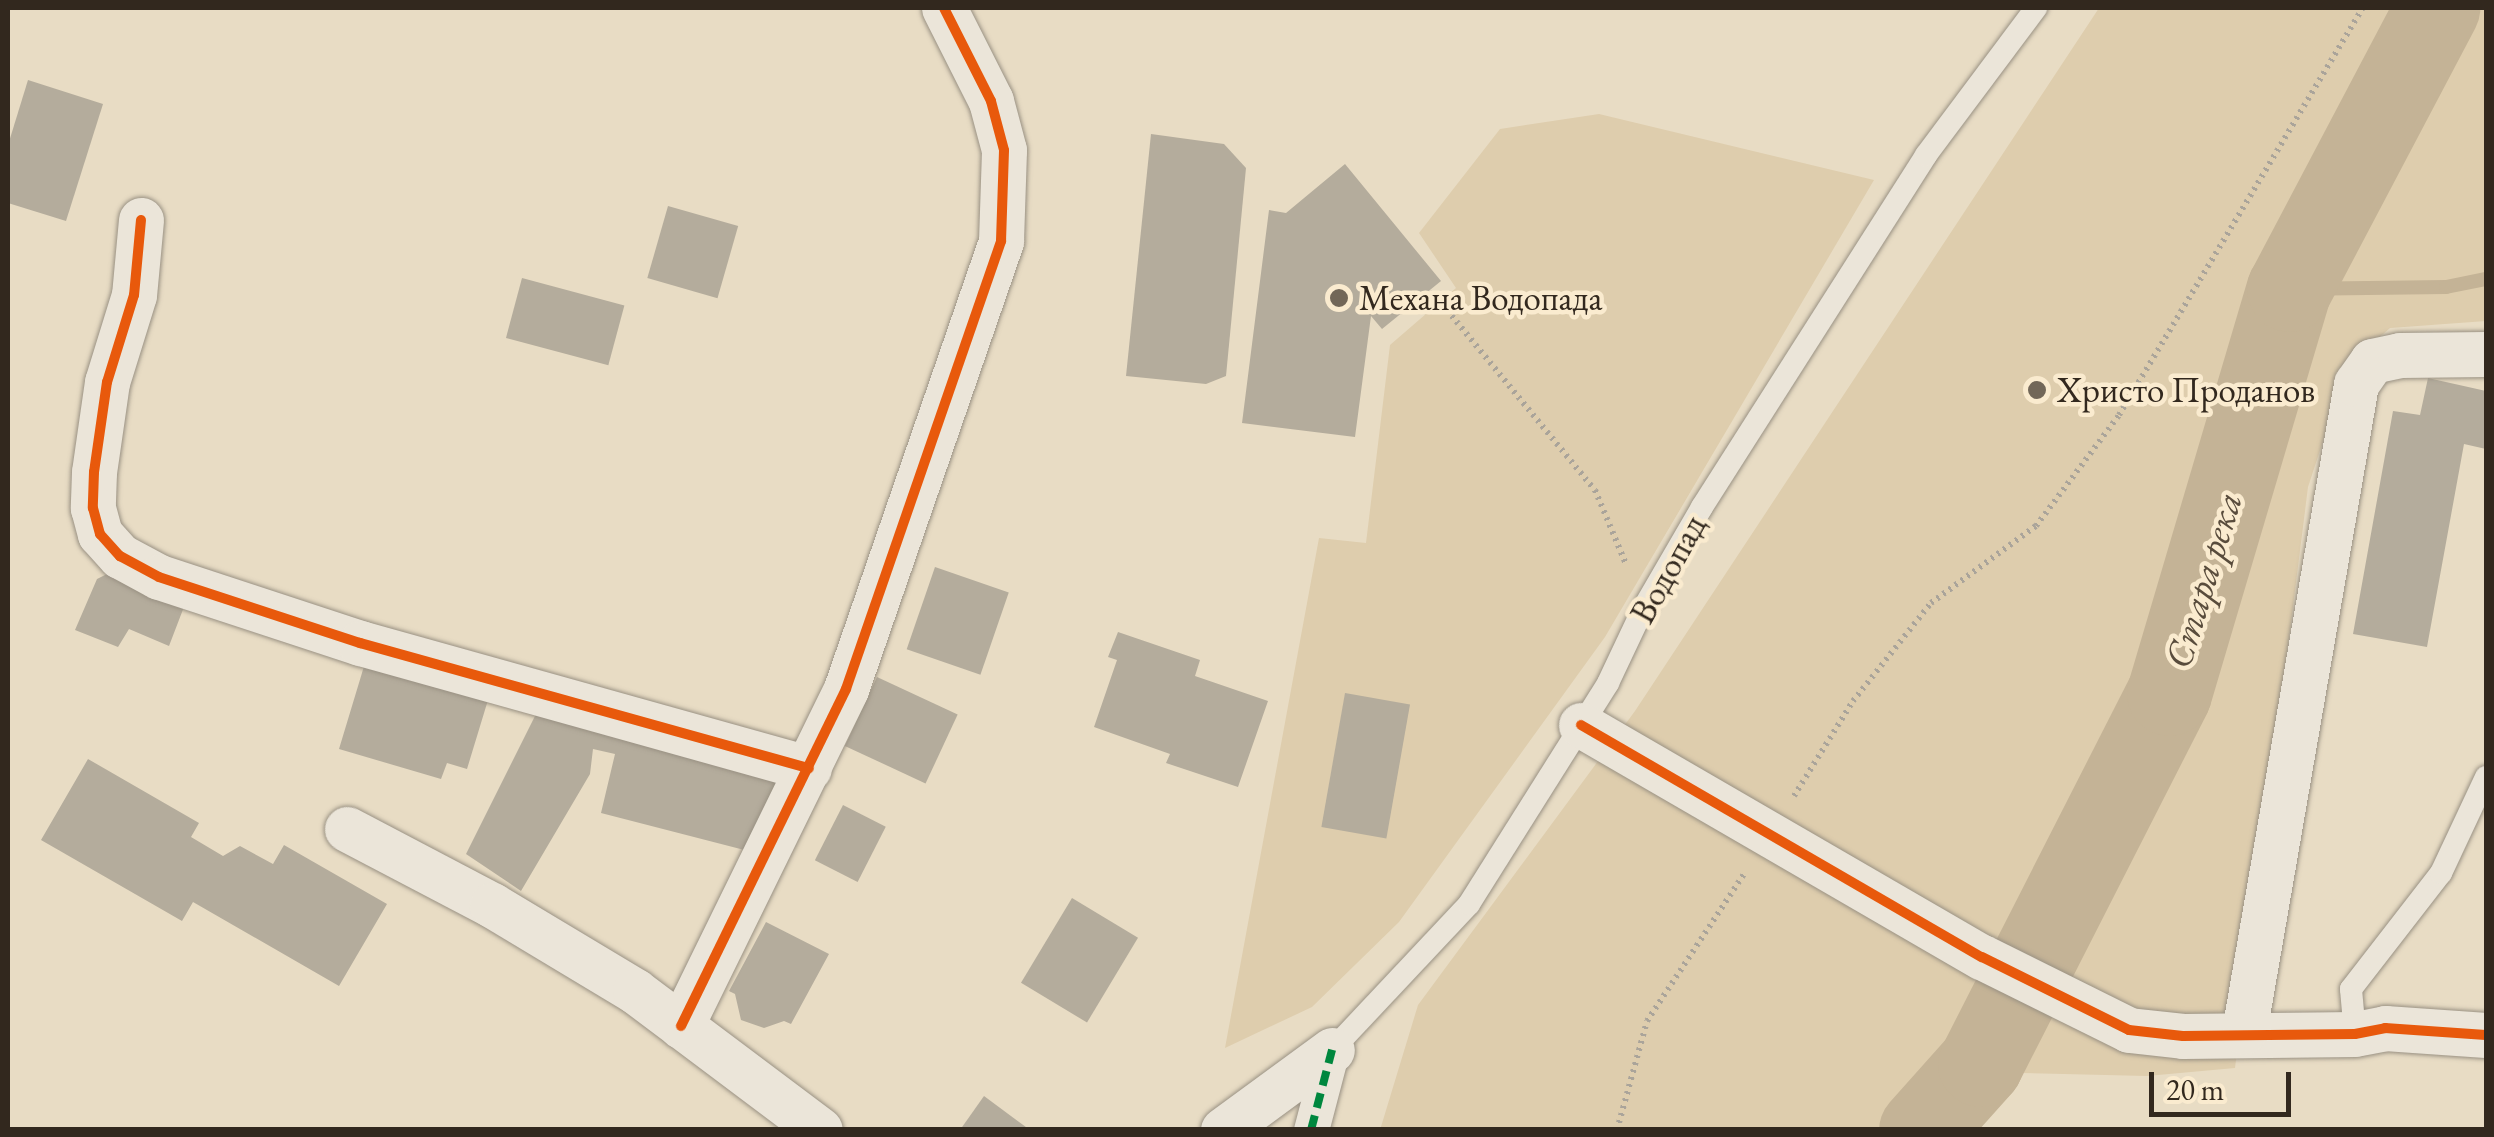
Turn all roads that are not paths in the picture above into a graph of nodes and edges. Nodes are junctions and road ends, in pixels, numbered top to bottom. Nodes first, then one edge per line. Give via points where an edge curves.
1 (944, 8) edge
2 (2036, 8) edge
3 (141, 220) dead end
4 (2486, 354) edge
5 (1581, 725) junction
6 (808, 768) junction
7 (2486, 777) edge
8 (346, 829) dead end
9 (681, 1026) junction
10 (2244, 1032) junction
11 (2356, 1034) junction
12 (2486, 1035) edge
13 (1332, 1050) junction
14 (820, 1130) edge
15 (1224, 1130) edge
16 (1311, 1130) edge

1 - 6 street via 991,101 1004,150 1001,240 846,689
2 - 5 lane, Водопад via 1926,155 1644,607
3 - 6 street via 134,295 107,382 94,472 92,508 100,534 120,556 158,577 360,643
4 - 10 street via 2372,361 2356,384
5 - 10 street via 1982,958 2128,1030 2183,1036
5 - 13 lane, Водопад via 1469,904
6 - 9 street
7 - 11 lane via 2441,873 2351,988
8 - 9 street via 492,905
9 - 14 street
10 - 11 street
11 - 12 street via 2386,1028
13 - 15 street
13 - 16 street, Водопад

